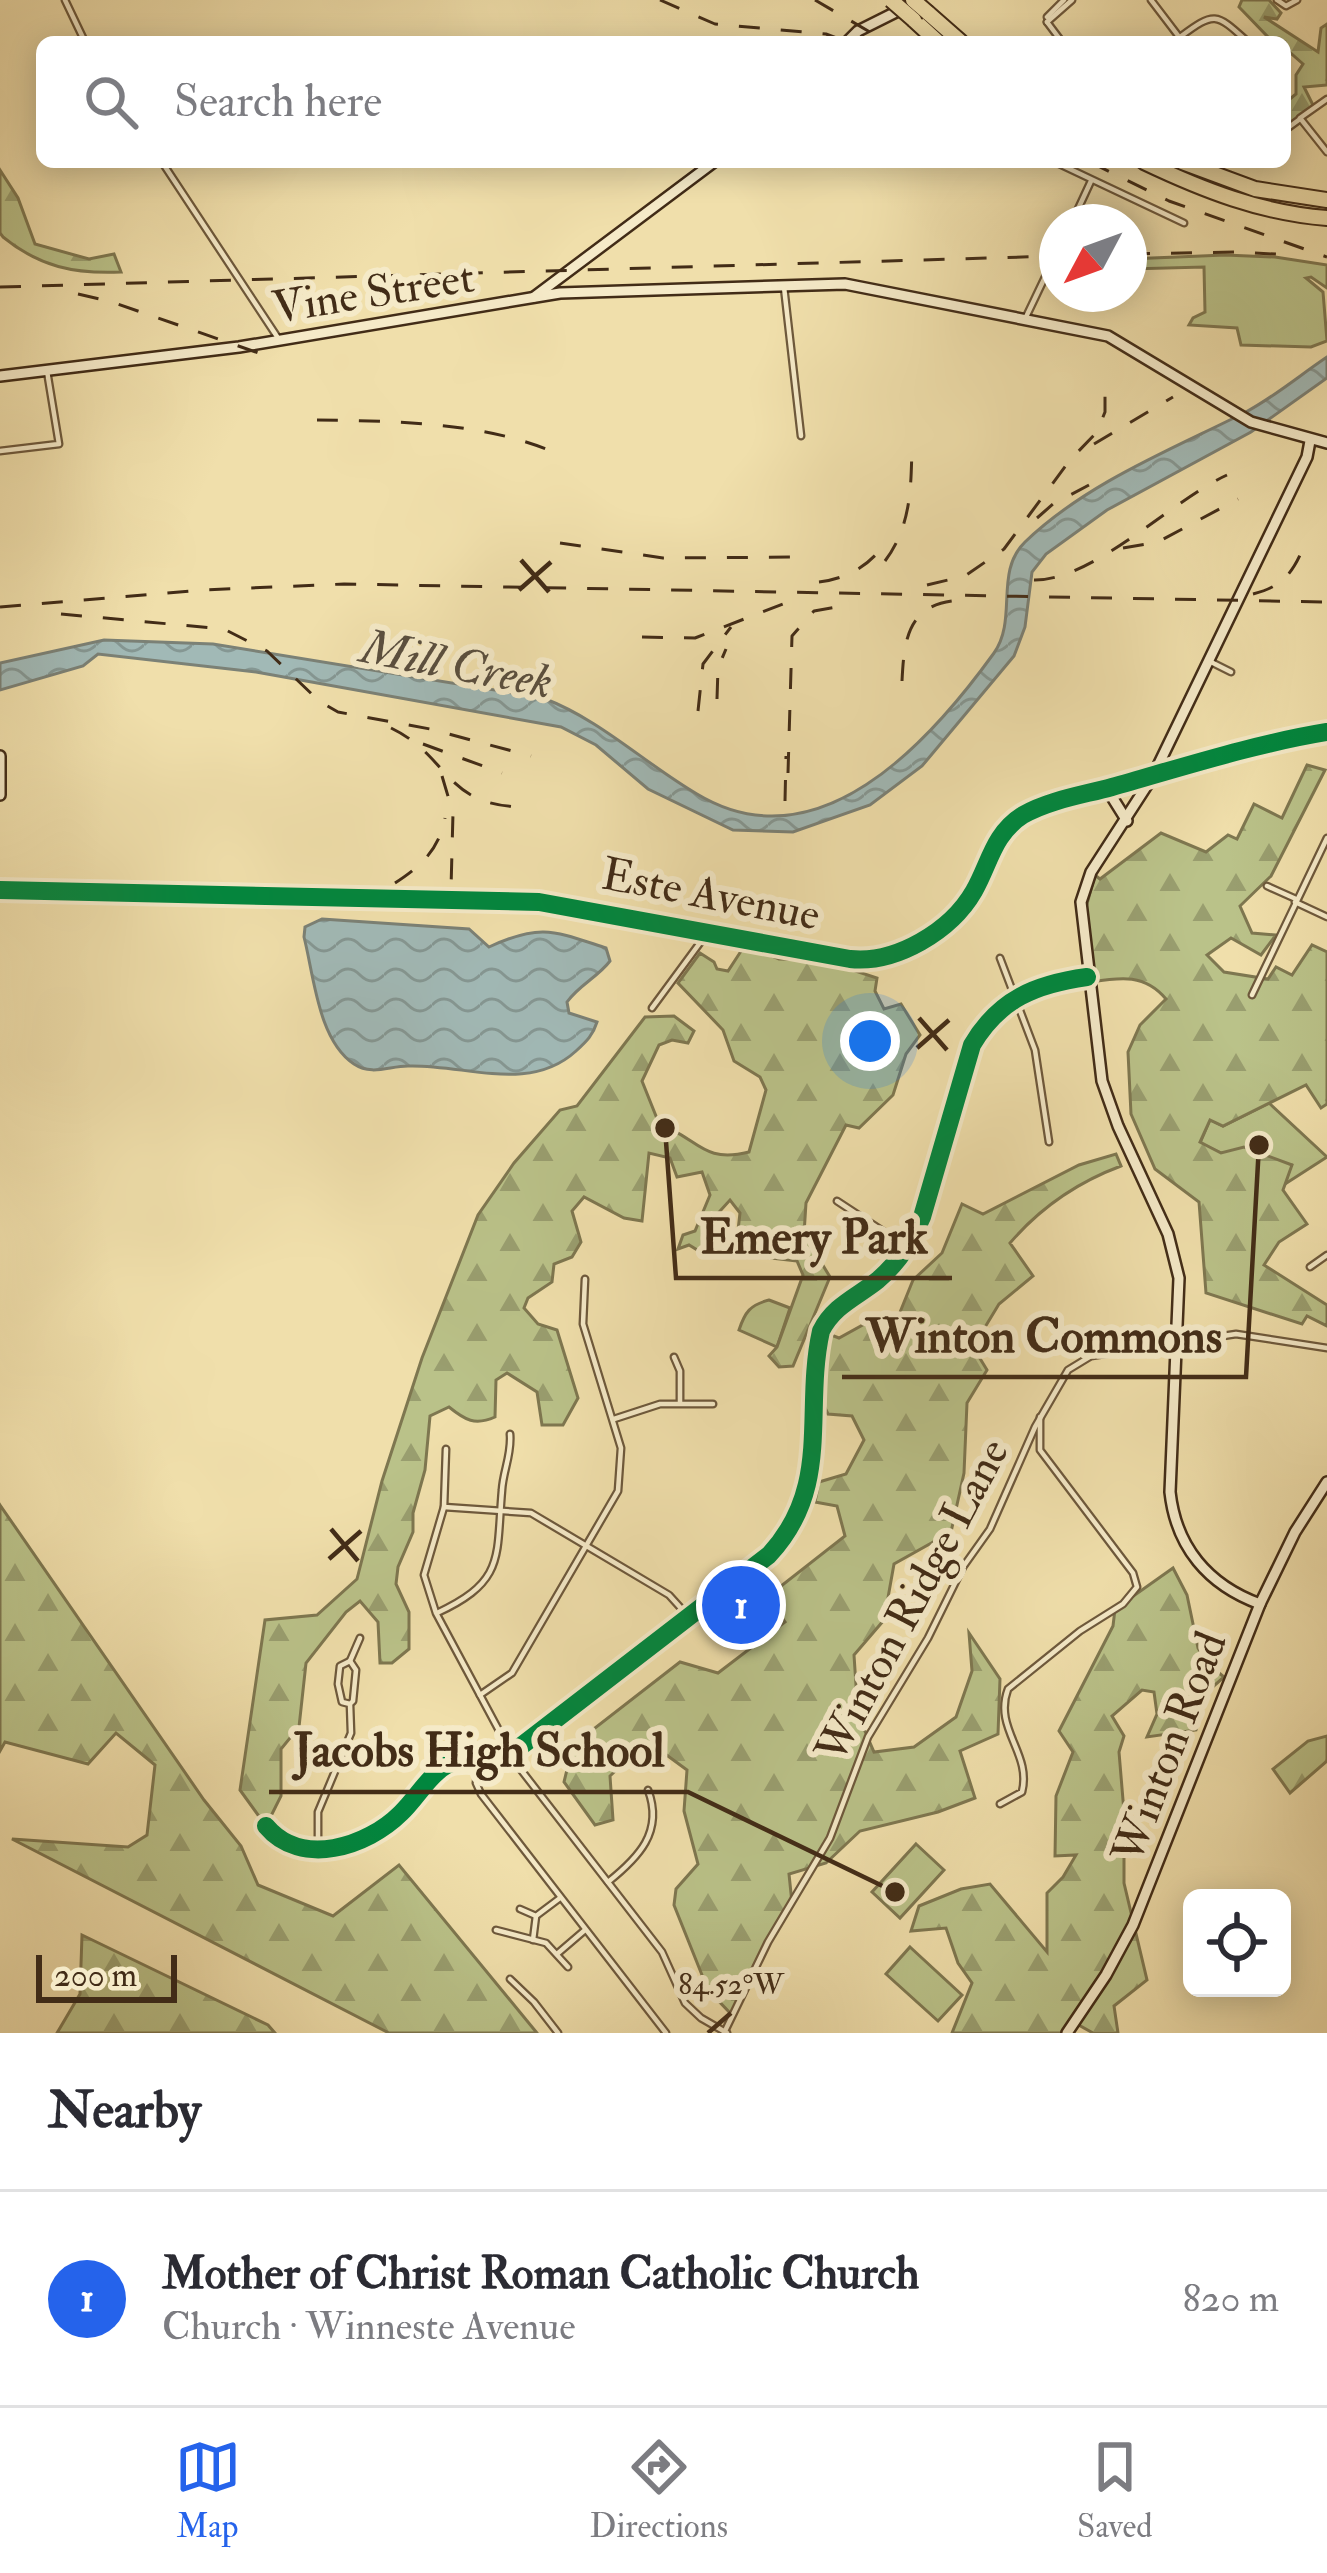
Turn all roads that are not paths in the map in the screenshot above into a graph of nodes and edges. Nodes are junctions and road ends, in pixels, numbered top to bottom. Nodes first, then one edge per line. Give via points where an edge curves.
1 (65, 0) edge
2 (891, 0) edge
3 (1064, 0) edge
4 (1072, 0) edge
5 (1151, 0) edge
6 (1277, 0) edge
7 (1297, 0) edge
8 (919, 8) edge
9 (1047, 22) junction
10 (82, 36) edge
11 (853, 36) edge
12 (935, 36) edge
13 (954, 36) edge
14 (1058, 36) edge
15 (1180, 36) edge
16 (1185, 36) edge
17 (1240, 36) edge
18 (1327, 99) edge
19 (1300, 118) junction
20 (1291, 125) edge
21 (1327, 152) edge
22 (166, 168) edge
23 (706, 168) edge
24 (1066, 168) edge
25 (1158, 168) edge
26 (1198, 168) edge
27 (1091, 181) junction
28 (1327, 200) edge
29 (1080, 204) edge
30 (1327, 218) edge
31 (1184, 223) dead end
32 (784, 287) junction
33 (1039, 291) edge
34 (534, 297) junction
35 (1026, 319) junction
36 (278, 338) junction
37 (47, 371) junction
38 (0, 376) edge
39 (801, 436) dead end
40 (1310, 441) junction
41 (1327, 443) edge
42 (0, 451) edge
43 (1209, 661) junction
44 (1231, 672) dead end
45 (1327, 732) edge
46 (0, 756) edge
47 (1154, 776) junction
48 (1107, 789) junction
49 (0, 795) edge
50 (1127, 821) junction
51 (1326, 841) edge
52 (1268, 886) dead end
53 (0, 890) edge
54 (1296, 900) junction
55 (1327, 917) edge
56 (708, 932) junction
57 (1000, 958) dead end
58 (1088, 977) junction
59 (1252, 994) dead end
60 (1017, 996) junction
61 (652, 1008) dead end
62 (1049, 1142) dead end
63 (837, 1202) dead end
64 (907, 1247) junction
65 (1327, 1255) edge
66 (1310, 1267) dead end
67 (585, 1280) dead end
68 (1177, 1342) junction
69 (1327, 1348) edge
70 (674, 1357) dead end
71 (680, 1403) junction
72 (713, 1404) dead end
73 (1040, 1418) junction
74 (614, 1419) junction
75 (510, 1435) dead end
76 (446, 1450) dead end
77 (1327, 1482) edge
78 (444, 1507) junction
79 (501, 1508) junction
80 (588, 1546) junction
81 (1260, 1604) junction
82 (436, 1613) junction
83 (689, 1617) junction
84 (360, 1638) dead end
85 (350, 1660) junction
86 (480, 1694) junction
87 (350, 1704) junction
88 (512, 1753) junction
89 (478, 1764) junction
90 (648, 1790) dead end
91 (1000, 1804) dead end
92 (266, 1826) dead end
93 (318, 1850) junction
94 (608, 1882) junction
95 (561, 1897) junction
96 (520, 1910) dead end
97 (536, 1916) junction
98 (496, 1930) dead end
99 (586, 1930) junction
100 (533, 1941) junction
101 (557, 1954) junction
102 (568, 1967) dead end
103 (509, 1979) dead end
104 (558, 2033) edge
105 (666, 2033) edge
106 (725, 2033) edge
107 (1067, 2033) edge

1 - 10 street
2 - 8 highway, bridge
3 - 9 street
4 - 9 street
5 - 15 street
6 - 7 street
8 - 11 street
8 - 12 highway
8 - 13 highway
9 - 14 street
16 - 17 street via 1214,17
18 - 19 street
19 - 20 street
19 - 21 street
22 - 36 street
23 - 34 street, Vine Street
24 - 27 street
25 - 30 highway via 1231,199
26 - 28 highway via 1255,189
27 - 29 street
27 - 31 street
32 - 34 street
32 - 35 street via 857,286
32 - 39 street
33 - 35 street
34 - 36 street, Vine Street
35 - 40 street via 1126,344 1227,409
36 - 37 street, Vine Street
37 - 38 street, Vine Street
37 - 42 street via 59,444
40 - 41 street
40 - 43 street
43 - 44 street
43 - 47 street
45 - 47 street, Este Avenue
46 - 49 street
47 - 48 street, Este Avenue
47 - 50 street
48 - 50 street
48 - 56 street, Este Avenue via 1019,818 996,841 962,908 896,954 850,959
50 - 58 street via 1083,893
51 - 54 street
52 - 54 street
53 - 56 street, Este Avenue via 538,902
54 - 55 street
54 - 59 street
56 - 61 street
57 - 60 street
58 - 60 street
58 - 68 street via 1102,1081 1176,1261
60 - 62 street via 1035,1050
60 - 64 street via 987,1021 968,1054
63 - 64 street
64 - 83 street via 821,1331 811,1473 791,1525 759,1564
65 - 66 street
67 - 74 street via 583,1324
68 - 69 street, Winton Ridge Lane via 1245,1334
68 - 73 street, Winton Ridge Lane via 1085,1358 1064,1375
68 - 81 street via 1170,1492 1178,1528 1206,1572
70 - 71 street
71 - 72 street
71 - 74 street
73 - 91 street via 1040,1450 1137,1587 1007,1689 1004,1719 1025,1778 1022,1792
73 - 106 street, Winton Ridge Lane via 990,1529 868,1737 830,1838
74 - 80 street via 620,1480
75 - 79 street
76 - 78 street
77 - 81 street, Winton Road
78 - 79 street
78 - 82 street via 424,1575
79 - 80 street via 531,1513
79 - 82 street via 490,1576
80 - 83 street via 669,1595
80 - 86 street via 512,1673
81 - 107 street, Winton Road via 1133,1925
82 - 86 street
83 - 88 street
84 - 85 street
85 - 87 street
85 - 87 street via 340,1666 338,1684
86 - 88 street
87 - 93 street via 350,1737 318,1812
88 - 89 street
88 - 94 street
89 - 93 street via 446,1766 385,1827
89 - 95 street via 478,1790
90 - 94 street via 646,1845
92 - 93 street via 285,1843
94 - 106 street via 662,1952 686,2002
95 - 97 street
95 - 99 street
96 - 97 street
97 - 100 street
98 - 100 street
99 - 101 street
99 - 105 street
100 - 101 street
101 - 102 street
103 - 104 street

